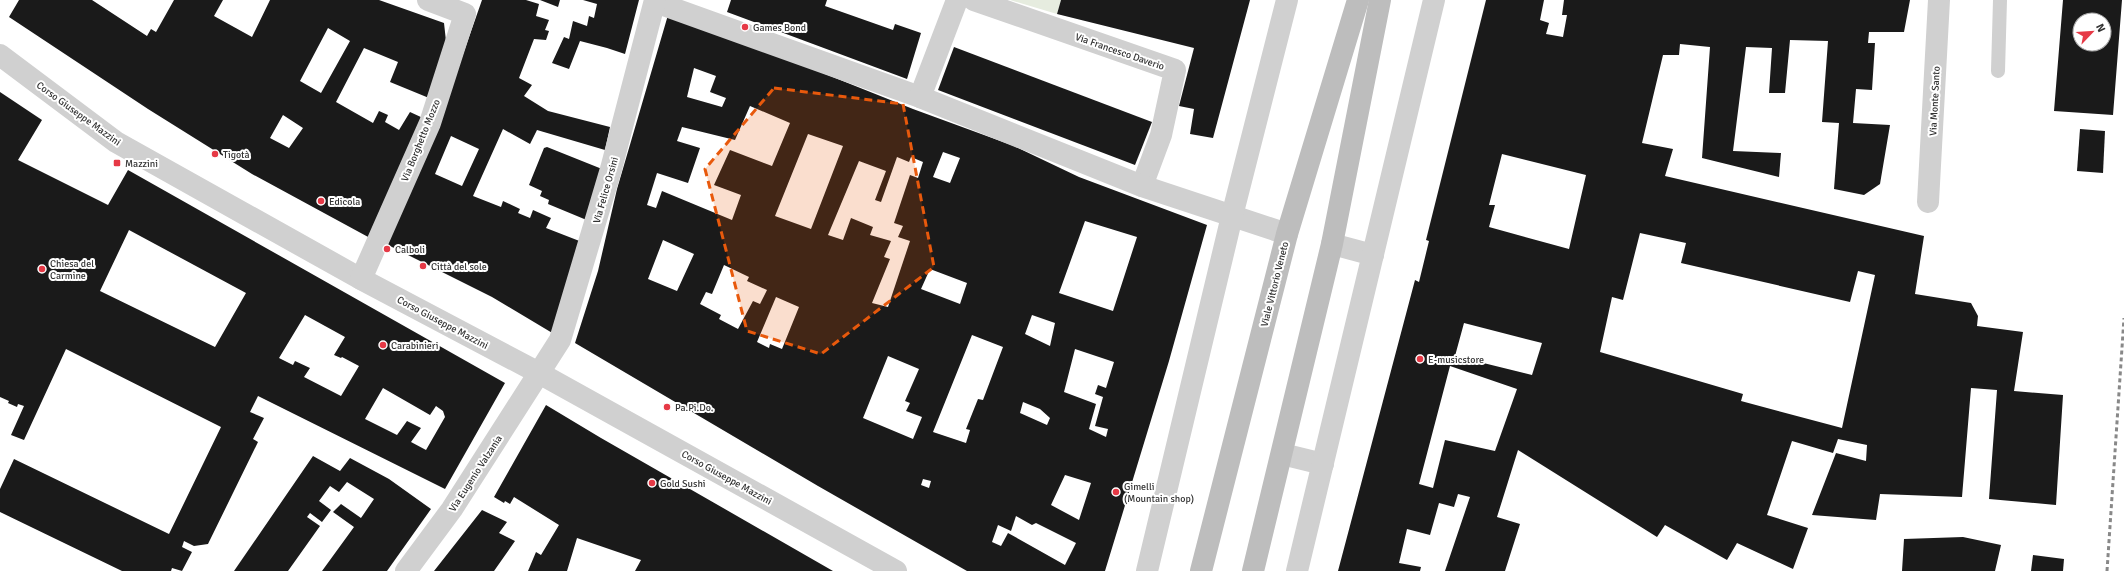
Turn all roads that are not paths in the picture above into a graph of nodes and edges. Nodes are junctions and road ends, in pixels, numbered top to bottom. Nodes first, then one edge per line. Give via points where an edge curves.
1 (428, 0) edge
2 (957, 0) edge
3 (974, 0) edge
4 (1287, 0) edge
5 (1358, 0) edge
6 (1380, 0) edge
7 (1434, 0) edge
8 (1939, 0) edge
9 (2000, 0) edge
10 (655, 1) edge
11 (0, 55) edge
12 (1998, 71) dead end
13 (920, 97) junction
14 (1142, 186) junction
15 (1928, 202) dead end
16 (1232, 216) junction
17 (1287, 234) junction
18 (1332, 244) junction
19 (1373, 255) junction
20 (361, 278) junction
21 (539, 373) junction
22 (1282, 454) junction
23 (1323, 464) junction
24 (406, 571) edge
25 (896, 571) edge
26 (1147, 571) edge
27 (1201, 571) edge
28 (1253, 571) edge
29 (1297, 571) edge

1 - 20 street, Via Borghetto Mozzo via 465,14 430,123
2 - 13 street
3 - 14 street, Via Francesco Daverio via 1175,70 1161,135
4 - 16 street
5 - 17 main road, Viale Vittorio Veneto
6 - 18 main road
7 - 19 street
8 - 15 street, Via Monte Santo
9 - 12 lane
10 - 13 street
10 - 21 street, Via Felice Orsini via 611,169 560,340
11 - 20 street, Corso Giuseppe Mazzini via 116,142
13 - 14 street
14 - 16 street
16 - 17 street
16 - 26 street
17 - 27 main road, Viale Vittorio Veneto
18 - 19 street
18 - 22 main road
19 - 23 street
20 - 21 street, Corso Giuseppe Mazzini
21 - 24 street, Via Eugenio Valzania via 452,510
21 - 25 street, Corso Giuseppe Mazzini
22 - 23 street
22 - 28 main road
23 - 29 street

